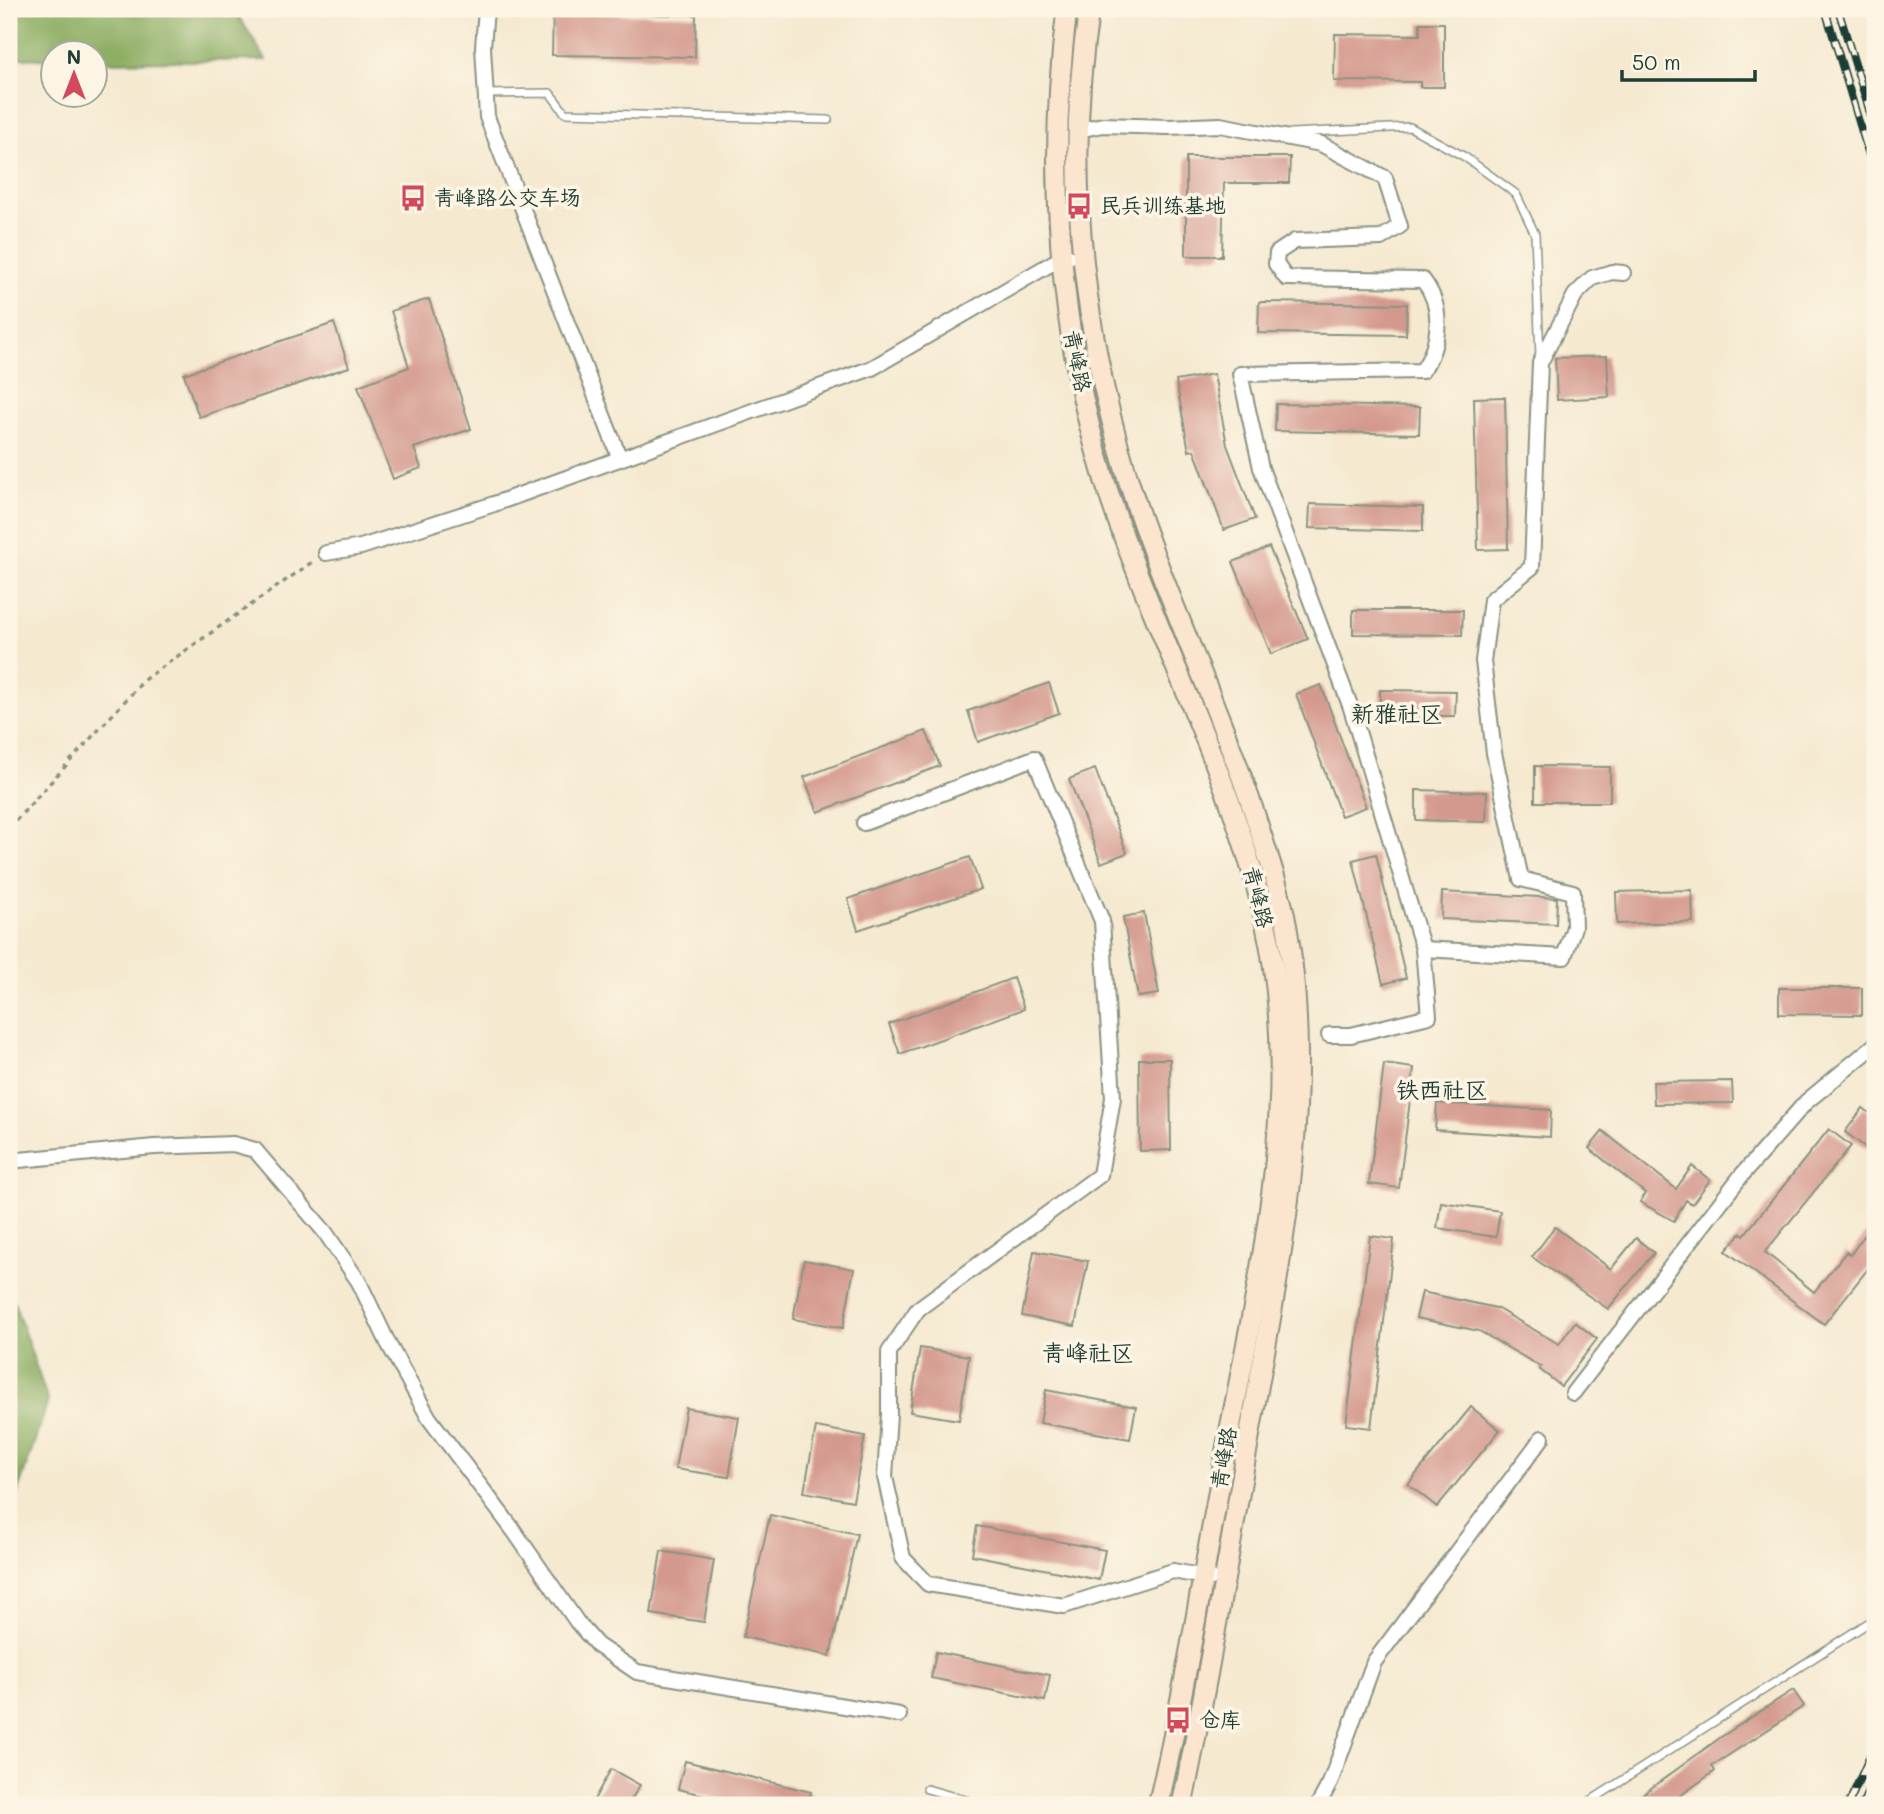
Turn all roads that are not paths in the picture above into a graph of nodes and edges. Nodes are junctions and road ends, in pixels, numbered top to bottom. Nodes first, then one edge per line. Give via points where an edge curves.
1 (486, 9) edge
2 (1067, 9) edge
3 (1089, 9) edge
4 (486, 94) junction
5 (828, 120) dead end
6 (1078, 130) junction
7 (1275, 134) junction
8 (1082, 256) junction
9 (1061, 258) junction
10 (1623, 273) dead end
11 (1540, 363) junction
12 (620, 459) junction
13 (326, 553) road end
14 (864, 823) dead end
15 (1423, 948) junction
16 (1329, 1035) dead end
17 (1875, 1045) edge
18 (9, 1161) edge
19 (1573, 1393) dead end
20 (1542, 1438) dead end
21 (1202, 1577) junction
22 (1224, 1581) junction
23 (1875, 1624) edge
24 (899, 1715) dead end
25 (927, 1788) dead end
26 (983, 1805) edge
27 (1158, 1805) edge
28 (1182, 1805) edge
29 (1318, 1805) edge
30 (1584, 1805) edge

1 - 4 street
2 - 9 main road, 青峰路 via 1057,124
3 - 6 main road, 青峰路
4 - 5 lane via 550,93 565,113
4 - 12 street via 487,117
6 - 7 street via 1103,125 1220,125
6 - 8 main road, 青峰路
7 - 11 lane via 1410,127 1465,157 1516,194 1535,234
7 - 15 street via 1321,144 1385,178 1400,226 1381,238 1295,241 1277,253 1276,264 1286,278 1423,280 1434,294 1439,320 1430,360 1422,372 1240,374 1261,468 1351,708
8 - 9 street
8 - 22 main road, 青峰路 via 1116,436 1139,511 1259,828 1286,926 1294,983 1299,1094 1293,1185
9 - 12 street via 872,368
9 - 21 main road, 青峰路 via 1075,366 1107,485 1245,847 1271,953 1279,1036 1272,1178
10 - 11 street via 1592,278 1574,295
11 - 15 street via 1532,567 1491,600 1483,661 1494,752 1521,878 1573,892 1574,927 1564,957
12 - 13 street via 361,547
14 - 21 street via 1034,758 1102,921 1113,1098 1100,1175 918,1309 889,1352 885,1477 903,1558 928,1584 1064,1606 1173,1571
15 - 16 street via 1429,1016 1351,1035
17 - 19 street via 1805,1101
18 - 24 street via 153,1147 233,1144 255,1150 325,1232 359,1282 429,1418 597,1645 637,1672
20 - 29 street via 1374,1662
21 - 22 street
21 - 27 main road, 青峰路 via 1177,1727
22 - 28 main road, 青峰路
23 - 30 lane via 1868,1623
25 - 26 lane

